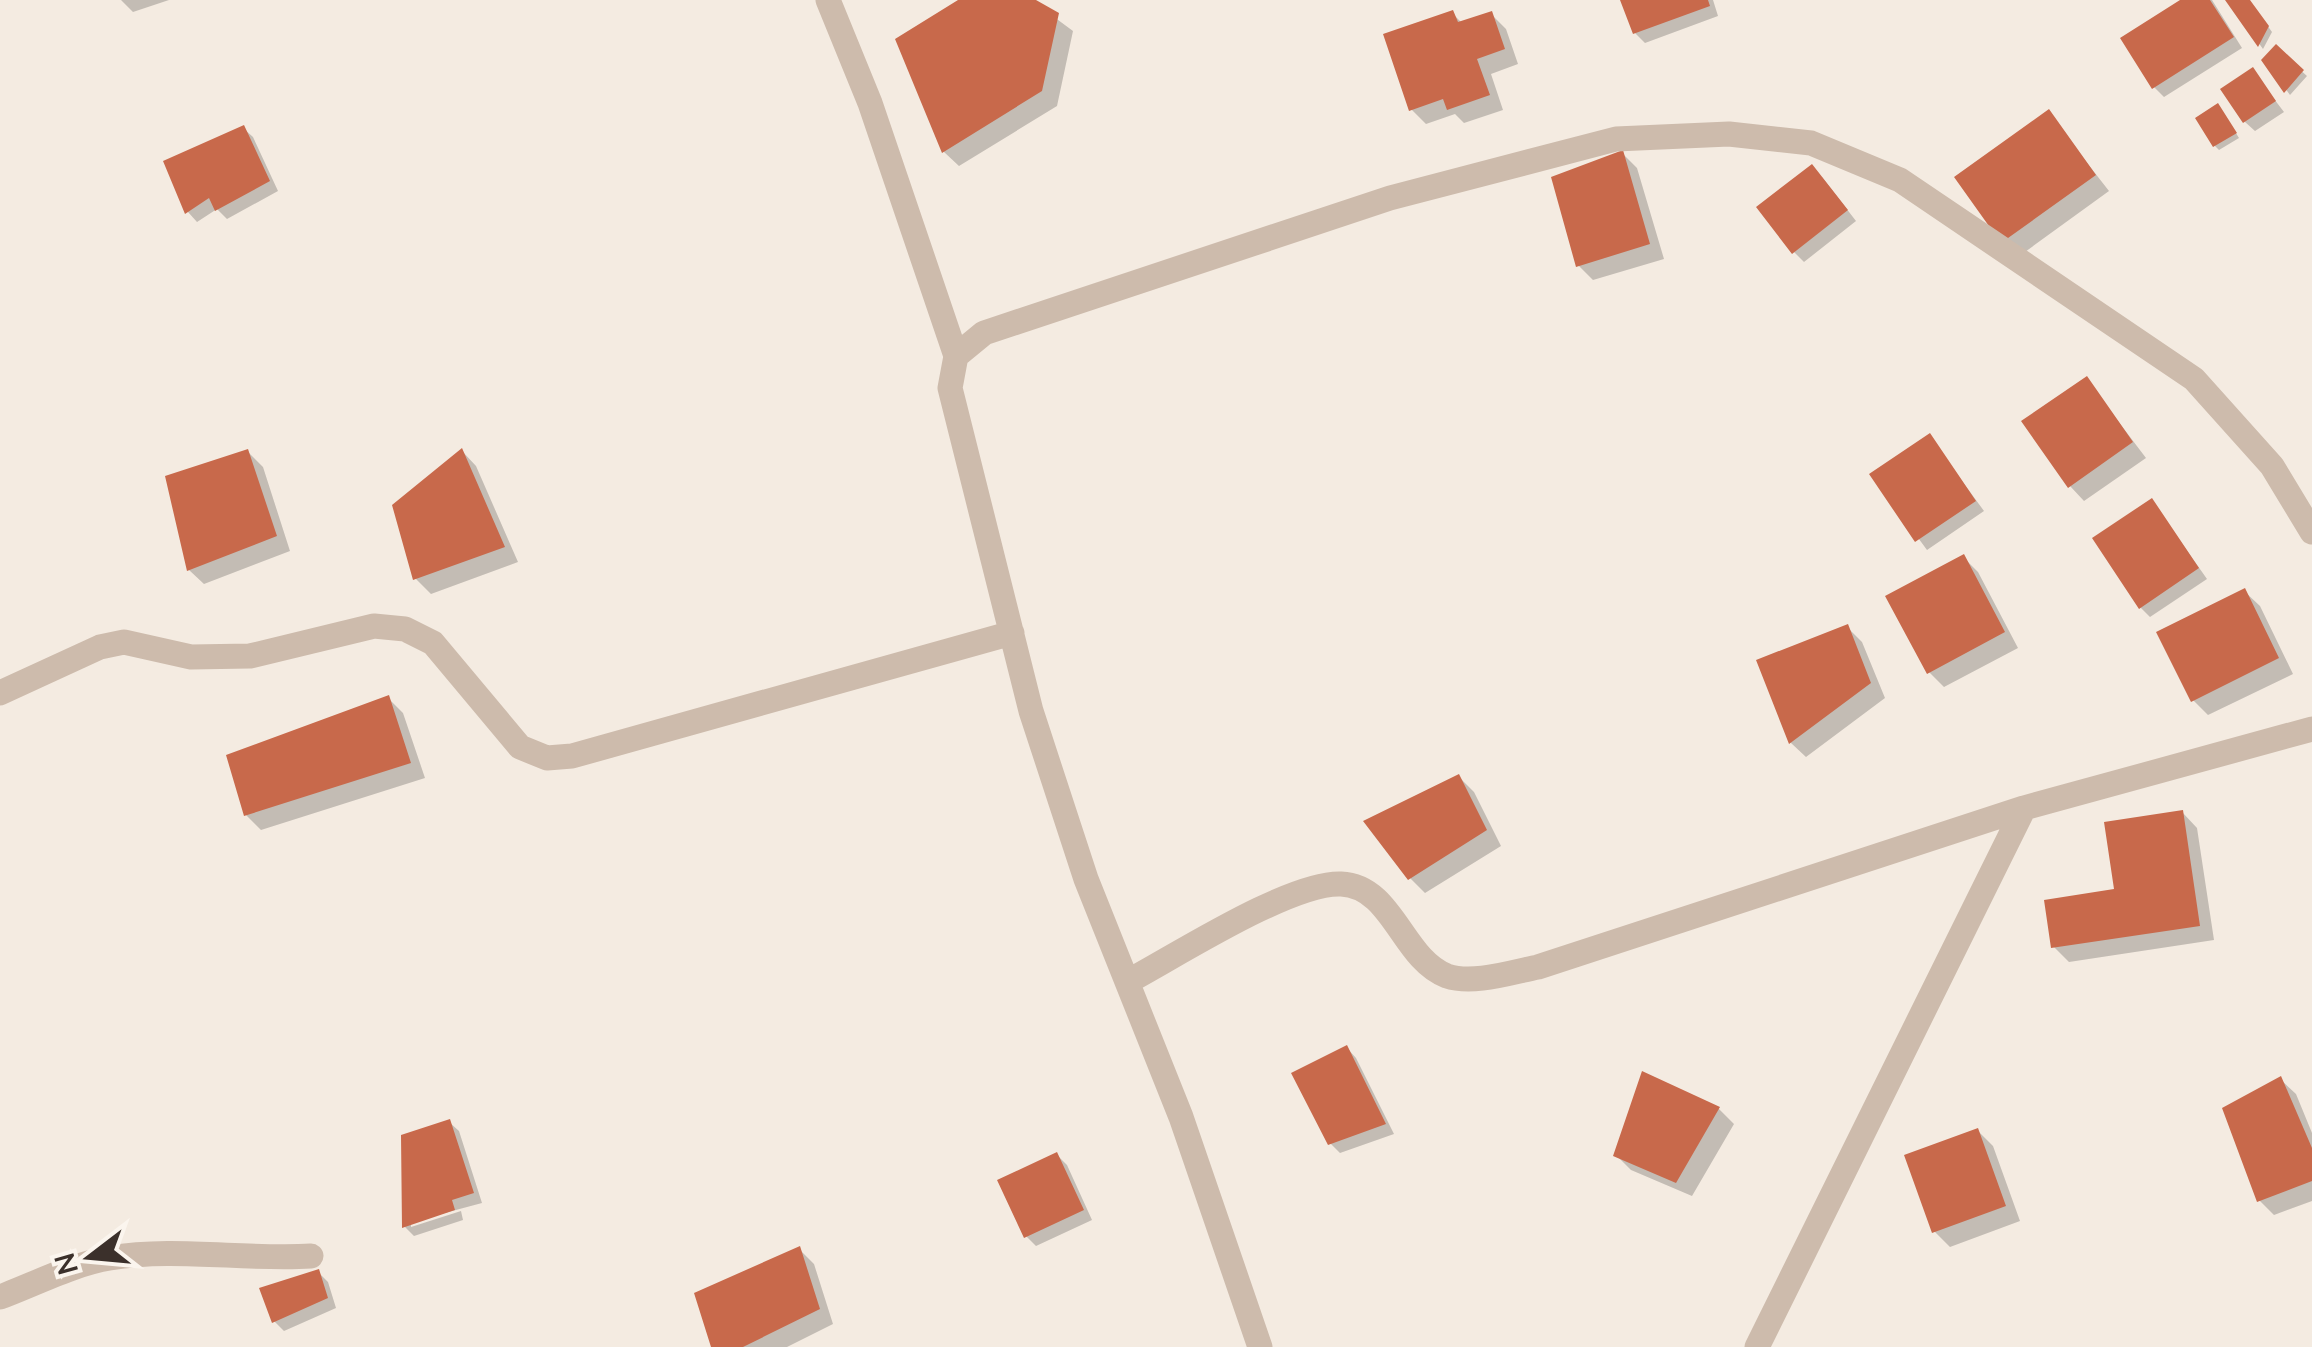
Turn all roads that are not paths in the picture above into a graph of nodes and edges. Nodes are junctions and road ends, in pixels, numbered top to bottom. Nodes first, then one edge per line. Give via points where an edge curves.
1 (828, 0) edge
2 (956, 356) junction
3 (2312, 532) edge
4 (1012, 633) junction
5 (0, 693) edge
6 (2312, 728) edge
7 (2024, 808) junction
8 (1127, 982) junction
9 (311, 1256) dead end
10 (0, 1297) edge
11 (1260, 1347) edge
12 (1757, 1347) edge

1 - 2 street
2 - 3 street via 984,333 1390,198 1616,139 1729,134 1811,144 1900,180 2194,380 2272,466
2 - 4 street via 950,388
4 - 5 street via 547,758 520,746 433,643 405,629 374,626 250,656 191,657 124,642 100,646
4 - 8 street via 1086,879
6 - 7 street
7 - 8 street via 1538,967 1450,977 1429,966 1369,891 1342,884 1292,896
7 - 12 street
8 - 11 street
9 - 10 street via 248,1260 182,1252 108,1258

